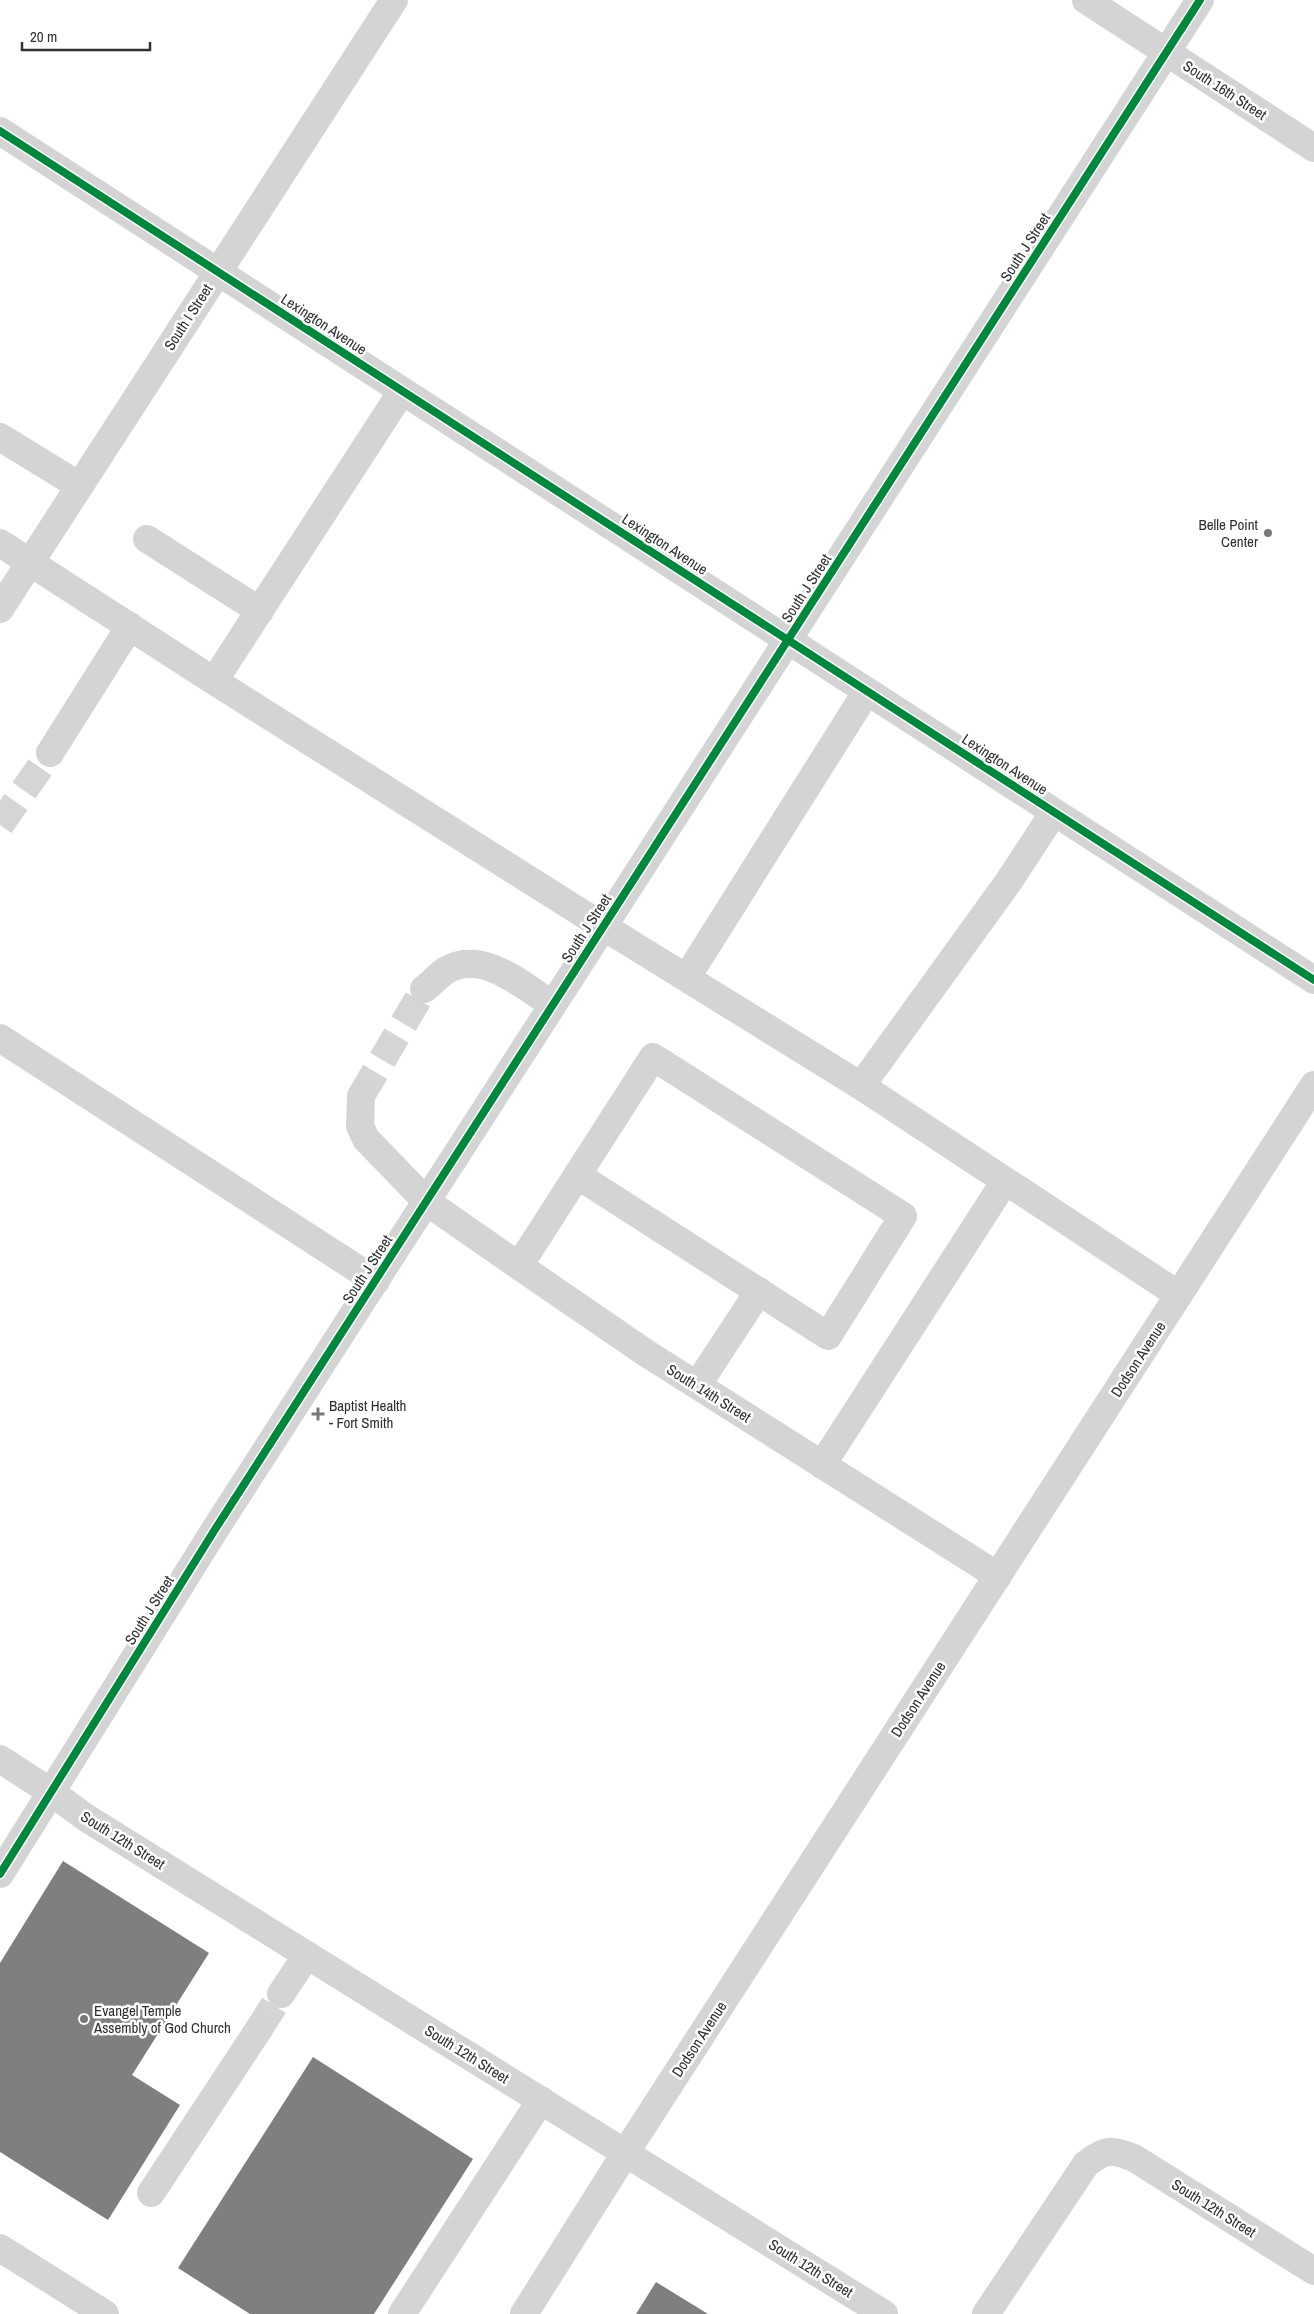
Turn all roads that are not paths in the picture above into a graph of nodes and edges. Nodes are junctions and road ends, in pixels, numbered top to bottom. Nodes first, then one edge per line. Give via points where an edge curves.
1 (394, 0) edge
2 (1086, 0) edge
3 (1200, 0) edge
4 (1167, 52) junction
5 (0, 132) edge
6 (1314, 148) edge
7 (218, 272) junction
8 (402, 391) junction
9 (0, 437) edge
10 (78, 485) junction
11 (147, 539) dead end
12 (0, 543) edge
13 (29, 562) junction
14 (0, 608) edge
15 (260, 611) junction
16 (130, 626) junction
17 (788, 640) junction
18 (214, 681) junction
19 (867, 691) junction
20 (50, 753) tunnel mouth
21 (1054, 812) junction
22 (604, 927) junction
23 (687, 977) junction
24 (1314, 980) edge
25 (424, 989) tunnel mouth
26 (553, 1005) junction
27 (0, 1038) edge
28 (1314, 1085) edge
29 (862, 1086) junction
30 (360, 1096) tunnel mouth
31 (577, 1175) junction
32 (1005, 1181) junction
33 (427, 1202) junction
34 (519, 1266) junction
35 (376, 1281) junction
36 (760, 1291) junction
37 (1179, 1295) junction
38 (698, 1384) junction
39 (822, 1465) junction
40 (998, 1576) junction
41 (0, 1758) edge
42 (52, 1792) junction
43 (0, 1874) edge
44 (307, 1955) junction
45 (282, 1994) tunnel mouth
46 (258, 2029) tunnel mouth
47 (541, 2100) junction
48 (626, 2152) junction
49 (151, 2194) dead end
50 (0, 2248) edge
51 (1314, 2271) edge
52 (105, 2314) edge
53 (402, 2314) edge
54 (524, 2314) edge
55 (884, 2314) edge
56 (986, 2314) edge

1 - 7 street, South I Street
2 - 4 street, South 16th Street
3 - 4 street, South J Street
4 - 6 street, South 16th Street
4 - 17 street, South J Street
5 - 7 street, Lexington Avenue
7 - 8 street, Lexington Avenue
7 - 10 street, South I Street
8 - 15 street
8 - 17 street, Lexington Avenue
9 - 10 street
10 - 13 street, South I Street
11 - 15 street
12 - 13 street
13 - 14 street, South I Street
13 - 16 street
15 - 18 street
16 - 18 street
16 - 20 street
17 - 19 street, Lexington Avenue
17 - 22 street, South J Street
18 - 22 street
19 - 21 street, Lexington Avenue
19 - 23 street
21 - 24 street, Lexington Avenue
21 - 29 street via 1009,881
22 - 23 street
22 - 26 street, South J Street
23 - 29 street
25 - 26 street via 445,971 466,964 480,964 505,974
26 - 33 street, South J Street
27 - 35 street
28 - 37 street, Dodson Avenue
29 - 32 street
30 - 33 street, South 14th Street via 360,1126 366,1139
31 - 34 street
31 - 36 street
31 - 36 street via 652,1057 903,1216 828,1336
32 - 37 street
32 - 39 street
33 - 34 street, South 14th Street
33 - 35 street, South J Street
34 - 38 street, South 14th Street via 646,1353
35 - 42 street, South J Street via 214,1531
36 - 38 street
37 - 40 street, Dodson Avenue
38 - 39 street, South 14th Street
39 - 40 street, South 14th Street
40 - 48 street, Dodson Avenue
41 - 42 street, South 12th Street
42 - 43 street, South J Street
42 - 44 street, South 12th Street via 85,1818
44 - 45 street
44 - 47 street, South 12th Street
46 - 49 street
47 - 48 street, South 12th Street
47 - 53 street
48 - 54 street, Dodson Avenue
48 - 55 street, South 12th Street
50 - 52 street
51 - 56 street, South 12th Street via 1134,2158 1116,2151 1100,2153 1086,2164

